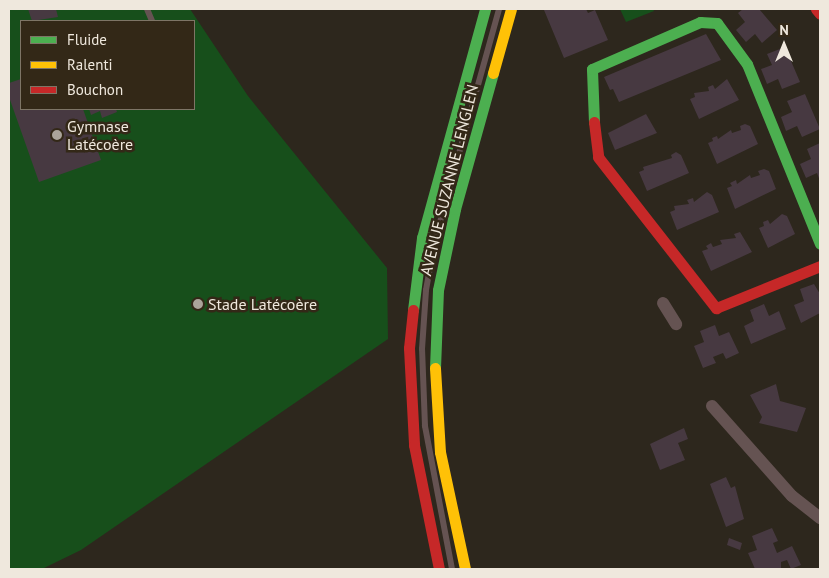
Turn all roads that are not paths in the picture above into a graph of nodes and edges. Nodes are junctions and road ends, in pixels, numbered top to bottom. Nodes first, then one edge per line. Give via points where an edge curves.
1 (485, 9) edge
2 (498, 9) edge
3 (511, 9) edge
4 (816, 9) edge
5 (820, 14) edge
6 (820, 244) edge
7 (820, 266) edge
8 (663, 302) dead end
9 (676, 324) dead end
10 (712, 406) dead end
11 (819, 514) edge
12 (439, 569) edge
13 (452, 569) edge
14 (465, 569) edge

1 - 12 street, AVENUE SUZANNE LENGLEN via 422,238 409,348 414,445
2 - 13 lane via 435,240 426,290 422,349 425,426
3 - 14 street, AVENUE SUZANNE LENGLEN via 455,209 438,290 434,388 440,452
4 - 5 street
6 - 7 street via 747,64 717,23 700,22 599,64 590,76 598,157 716,308
8 - 9 street
10 - 11 street via 792,496

